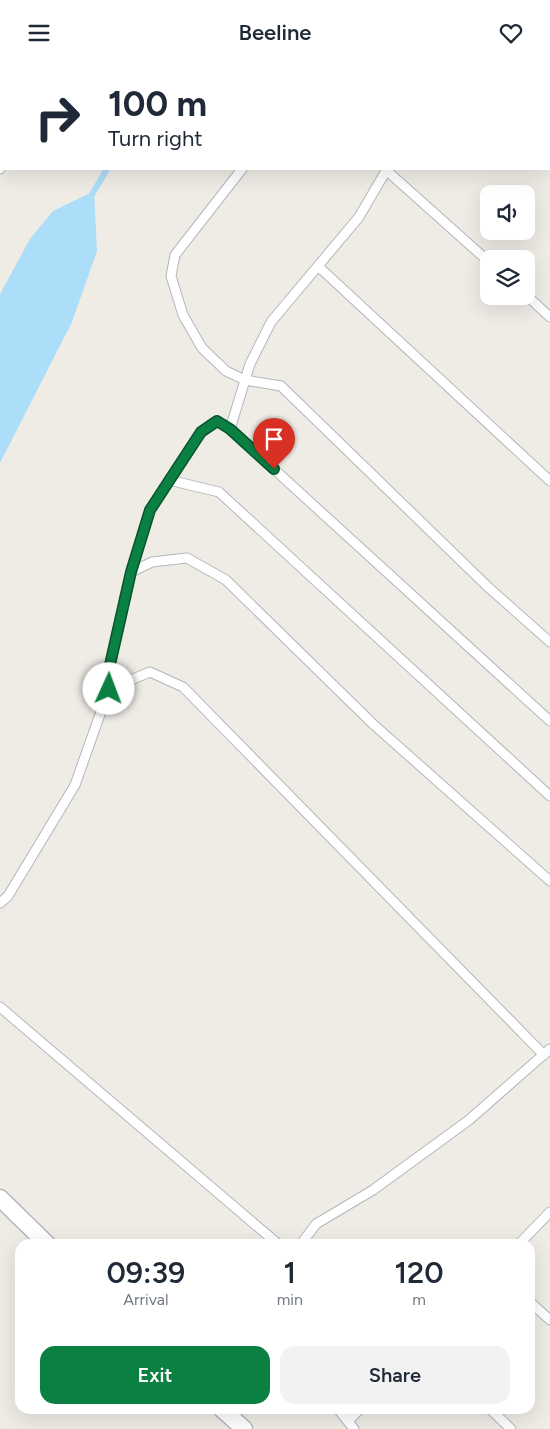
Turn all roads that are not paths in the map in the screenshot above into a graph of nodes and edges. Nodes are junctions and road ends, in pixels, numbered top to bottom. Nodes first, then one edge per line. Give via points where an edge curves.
1 (241, 170) edge
2 (387, 170) edge
3 (480, 254) edge
4 (319, 267) junction
5 (535, 303) edge
6 (550, 317) edge
7 (245, 380) junction
8 (230, 429) junction
9 (169, 480) junction
10 (550, 481) edge
11 (131, 572) junction
12 (550, 642) edge
13 (109, 689) junction
14 (550, 721) edge
15 (550, 796) edge
16 (550, 881) edge
17 (0, 903) edge
18 (0, 1007) edge
19 (547, 1052) edge
20 (0, 1198) edge
21 (550, 1211) edge
22 (42, 1239) edge
23 (272, 1239) edge
24 (305, 1239) edge
25 (524, 1239) edge
26 (535, 1306) edge
27 (550, 1320) edge
28 (228, 1414) edge
29 (342, 1414) edge
30 (355, 1414) edge
31 (495, 1414) edge
32 (348, 1421) junction
33 (244, 1429) edge
34 (354, 1429) edge
35 (511, 1429) edge

1 - 7 lane via 175,255 171,276 183,315 202,348 226,371
2 - 3 lane
2 - 4 lane via 359,217
4 - 7 lane via 271,322
4 - 10 lane
5 - 6 lane
7 - 8 lane
7 - 12 lane via 281,386 488,587
8 - 9 lane via 217,421 201,432
8 - 14 lane
9 - 11 lane via 150,510
9 - 15 lane via 219,492
11 - 13 lane via 109,669
11 - 16 lane via 152,562 188,558 226,580 373,724
13 - 17 lane via 75,785 8,896
13 - 19 lane via 150,672 183,687
18 - 23 lane
19 - 24 lane via 469,1120 373,1190 316,1224
20 - 22 street
21 - 25 lane
26 - 27 lane
28 - 33 street
29 - 32 lane
30 - 32 lane
31 - 35 lane
32 - 34 lane

